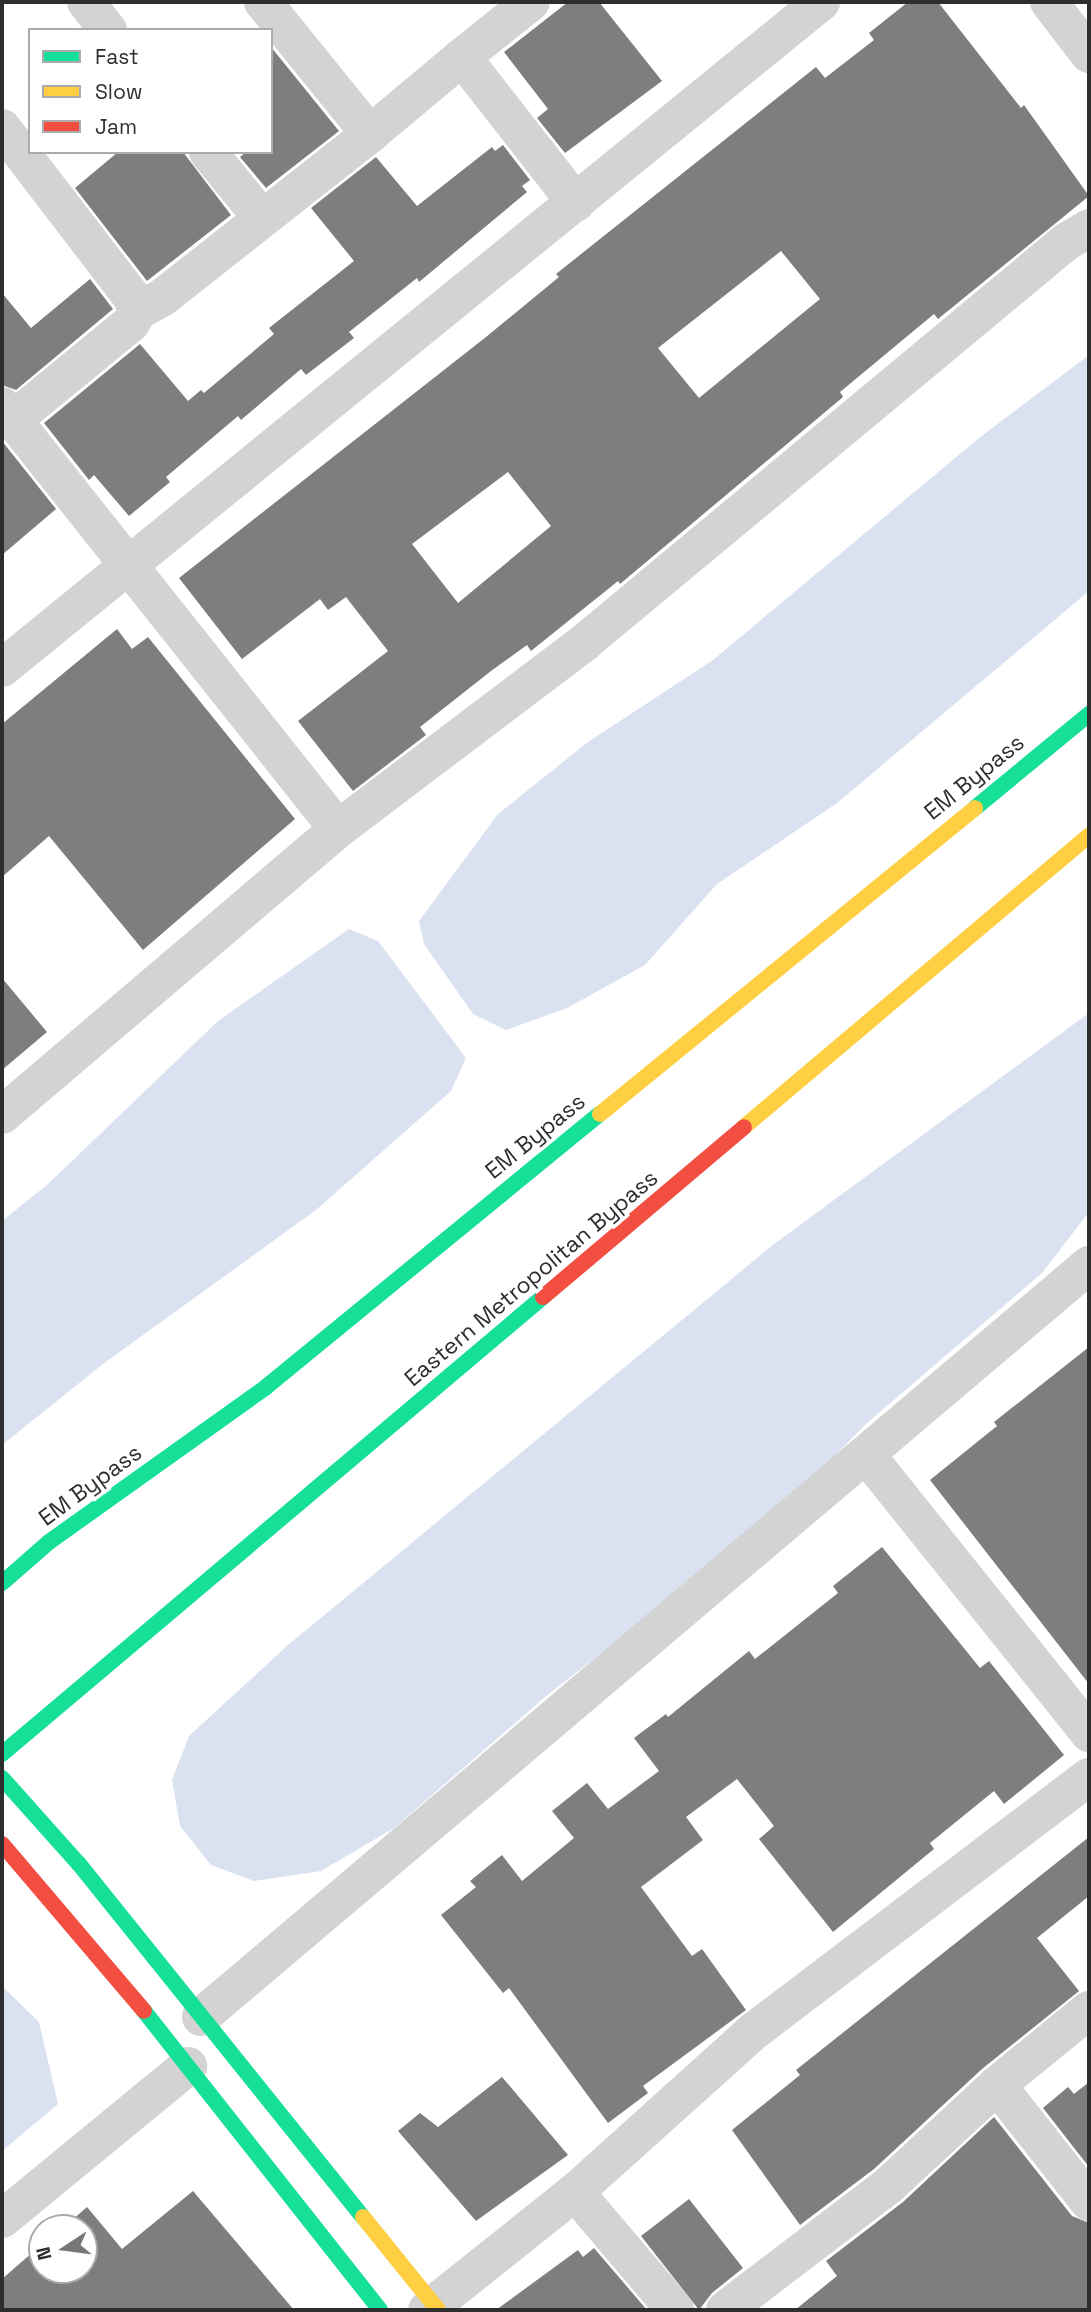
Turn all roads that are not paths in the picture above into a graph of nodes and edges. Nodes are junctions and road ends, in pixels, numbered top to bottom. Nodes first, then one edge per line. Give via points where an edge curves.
1 (86, 2) edge
2 (263, 2) edge
3 (531, 2) edge
4 (821, 2) edge
5 (1049, 2) edge
6 (106, 28) edge
7 (1089, 54) edge
8 (462, 58) junction
9 (2, 128) edge
10 (370, 134) junction
11 (210, 154) edge
12 (576, 203) junction
13 (262, 218) junction
14 (1089, 228) edge
15 (138, 311) junction
16 (7, 413) edge
17 (128, 566) junction
18 (2, 668) edge
19 (1089, 713) edge
20 (338, 829) junction
21 (1089, 835) edge
22 (2, 1115) edge
23 (1089, 1265) edge
24 (868, 1457) junction
25 (2, 1583) edge
26 (1089, 1733) edge
27 (2, 1755) edge
28 (1089, 1777) edge
29 (2, 1778) edge
30 (2, 1844) edge
31 (1089, 2010) edge
32 (201, 2017) junction
33 (188, 2066) junction
34 (997, 2085) junction
35 (575, 2192) junction
36 (1089, 2202) edge
37 (2, 2219) edge
38 (432, 2308) edge
39 (380, 2310) edge
40 (675, 2310) edge
41 (725, 2310) edge

1 - 6 street
2 - 10 street
3 - 8 street
4 - 12 street
5 - 7 street
8 - 10 street
8 - 12 street
9 - 15 street
10 - 13 street
11 - 13 street
12 - 17 street
13 - 15 street via 163,297
14 - 20 street via 1066,242 584,642
15 - 16 street via 131,323
16 - 17 street
17 - 18 street
17 - 20 street
19 - 25 main road, EM Bypass via 266,1387 49,1542
20 - 22 street
21 - 27 main road, Eastern Metropolitan Bypass
23 - 24 street
24 - 26 street
24 - 32 street
28 - 35 street via 754,2031
29 - 32 main road via 79,1864
30 - 33 main road
31 - 34 street
32 - 38 main road
33 - 37 street
33 - 39 main road
34 - 36 street
34 - 41 street via 888,2186
35 - 38 street
35 - 40 street

